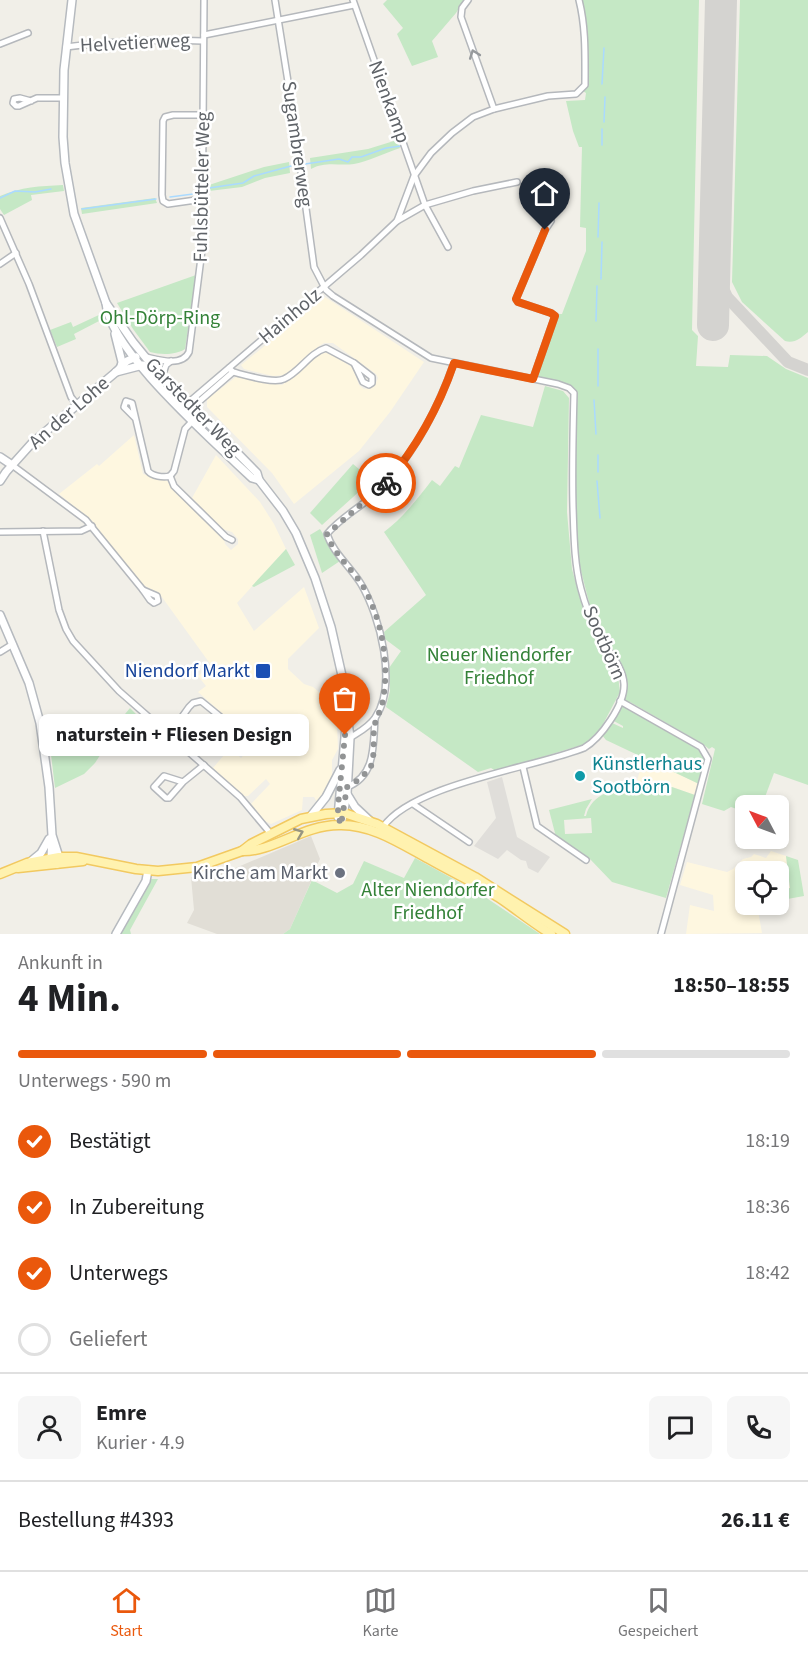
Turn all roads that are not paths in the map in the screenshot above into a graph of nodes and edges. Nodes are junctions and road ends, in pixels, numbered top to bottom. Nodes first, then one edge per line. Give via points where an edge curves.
1 (72, 0) edge
2 (204, 0) edge
3 (274, 0) edge
4 (468, 0) edge
5 (579, 0) edge
6 (354, 2) edge
7 (278, 20) junction
8 (28, 33) dead end
9 (203, 38) junction
10 (0, 44) edge
11 (283, 46) junction
12 (66, 47) junction
13 (275, 48) dead end
14 (63, 98) junction
15 (31, 101) dead end
16 (494, 109) junction
17 (204, 115) junction
18 (414, 176) junction
19 (517, 182) dead end
20 (203, 199) junction
21 (425, 205) junction
22 (0, 218) edge
23 (397, 221) junction
24 (551, 221) dead end
25 (448, 247) dead end
26 (16, 253) junction
27 (0, 264) edge
28 (324, 287) junction
29 (106, 303) junction
30 (113, 326) junction
31 (134, 357) junction
32 (147, 360) junction
33 (172, 360) junction
34 (354, 363) dead end
35 (454, 363) junction
36 (140, 365) junction
37 (119, 369) junction
38 (231, 370) junction
39 (162, 377) junction
40 (533, 379) junction
41 (77, 405) junction
42 (187, 408) junction
43 (199, 414) junction
44 (135, 418) dead end
45 (192, 420) junction
46 (0, 457) edge
47 (12, 465) junction
48 (170, 476) junction
49 (259, 480) junction
50 (0, 481) edge
51 (92, 526) junction
52 (43, 531) junction
53 (0, 532) edge
54 (232, 540) dead end
55 (143, 590) dead end
56 (0, 615) edge
57 (13, 644) junction
58 (0, 652) edge
59 (620, 701) junction
60 (375, 718) junction
61 (346, 721) junction
62 (169, 735) junction
63 (350, 738) junction
64 (242, 746) dead end
65 (204, 765) junction
66 (342, 765) junction
67 (523, 767) junction
68 (183, 782) junction
69 (347, 791) junction
70 (413, 804) junction
71 (341, 813) junction
72 (310, 817) junction
73 (370, 821) junction
74 (341, 825) junction
75 (383, 827) junction
76 (271, 834) junction
77 (52, 835) junction
78 (469, 842) dead end
79 (242, 851) junction
80 (56, 859) junction
81 (586, 860) dead end
82 (30, 862) junction
83 (15, 868) junction
84 (2, 870) edge
85 (148, 870) junction
86 (116, 934) edge
87 (551, 934) edge
88 (565, 934) edge
89 (661, 934) edge

1 - 12 main road, Garstedter Weg
2 - 9 street, Fuhlsbütteler Weg
3 - 7 street, Sugambrerweg
16 -> 4 street via 461,17
5 - 16 street, Hainholz via 585,45 582,89 576,94 548,96
6 - 7 street, Helvetierweg
6 - 18 street, Nienkamp
7 - 9 street, Helvetierweg
7 - 11 street, Sugambrerweg
8 - 10 street
9 - 12 street, Helvetierweg via 119,40
9 - 17 street, Fuhlsbütteler Weg
11 - 13 street
11 - 28 street, Sugambrerweg via 314,267
12 - 14 main road, Garstedter Weg
14 - 15 street
14 - 29 main road, Garstedter Weg via 64,156 74,214
16 - 18 street, Hainholz via 473,117 452,133
17 - 20 street, Fuhlsbütteler Weg
17 - 20 street via 165,117 162,195 168,204
18 - 21 street, Nienkamp
18 - 23 street, Hainholz
19 - 21 street, Hainholz
20 - 33 street, Fuhlsbütteler Weg via 201,260 189,352 183,360
21 - 23 street, Hainholz
21 - 25 street, Nienkamp
22 - 26 street
23 - 28 street, Hainholz
24 - 40 street via 516,299 555,316
26 - 27 street
26 - 41 street
28 - 35 street via 419,351
28 - 38 street, Hainholz
29 - 30 main road, Garstedter Weg
29 - 32 main road, Garstedter Weg
30 - 31 main road, Garstedter Weg
30 - 37 main road, Garstedter Weg via 121,358
31 - 32 main road
31 - 36 main road, Garstedter Weg
31 - 37 main road, An der Lohe
32 - 33 street
32 - 36 main road, An der Lohe
32 - 39 main road, Garstedter Weg
33 - 39 street, Fuhlsbütteler Weg
34 - 38 street via 326,348 284,380
35 - 40 street
35 - 60 street via 438,404 404,461 376,493 327,533 371,604 380,635 386,682 383,703
36 - 37 main road, An der Lohe
36 - 42 main road, Garstedter Weg
37 - 41 main road, An der Lohe
38 - 42 street, Hainholz
39 - 42 main road, Garstedter Weg
40 - 59 street, Sootbörn via 574,393 572,466 577,564 591,620 622,675
41 - 47 main road, An der Lohe
42 - 43 main road, Garstedter Weg
42 - 45 main road, Garstedter Weg
43 - 45 street
43 - 49 main road, Garstedter Weg
44 - 48 street via 148,471
45 - 48 street via 185,429
45 - 49 main road, Garstedter Weg via 252,478
46 - 47 main road
47 - 50 main road, An der Lohe
47 - 51 street
48 - 54 street via 174,486
49 - 61 main road, Garstedter Weg via 296,533 315,578 338,653
51 - 52 street via 84,531
51 - 55 street
52 - 53 street
52 - 62 street via 67,632 107,681
56 - 57 main road
57 - 58 street
57 - 77 main road via 40,723
59 - 67 street, Sootbörn via 591,744
59 - 89 street via 701,747 708,759
60 - 63 street
60 - 69 street via 370,767
61 - 63 main road, Garstedter Weg
61 - 66 main road, Garstedter Weg
62 - 64 street via 189,707 201,701 239,732
62 - 65 street
63 - 69 main road, Garstedter Weg
65 - 68 street
65 - 76 street via 240,797
66 - 71 main road, Garstedter Weg
66 - 72 main road via 326,797
67 - 70 street, Sootbörn via 436,791
67 - 81 street via 537,826
68 - 68 street via 164,776 154,787 169,798
69 - 71 main road, Garstedter Weg
69 - 73 main road via 355,807
70 - 75 street, Sootbörn
70 - 78 street
71 - 72 main road
71 - 73 main road
71 - 74 main road, Garstedter Weg
72 - 76 main road
73 - 75 main road
79 -> 74 main road via 260,849 307,830
74 - 87 main road via 380,833 494,895
75 - 88 main road via 493,887
76 - 79 main road
77 - 80 main road
77 - 82 main road
79 - 85 main road via 202,866
80 - 82 main road
80 - 83 main road via 30,868
80 - 85 main road via 88,859
82 - 83 main road
83 - 84 main road
85 - 86 main road via 146,881

